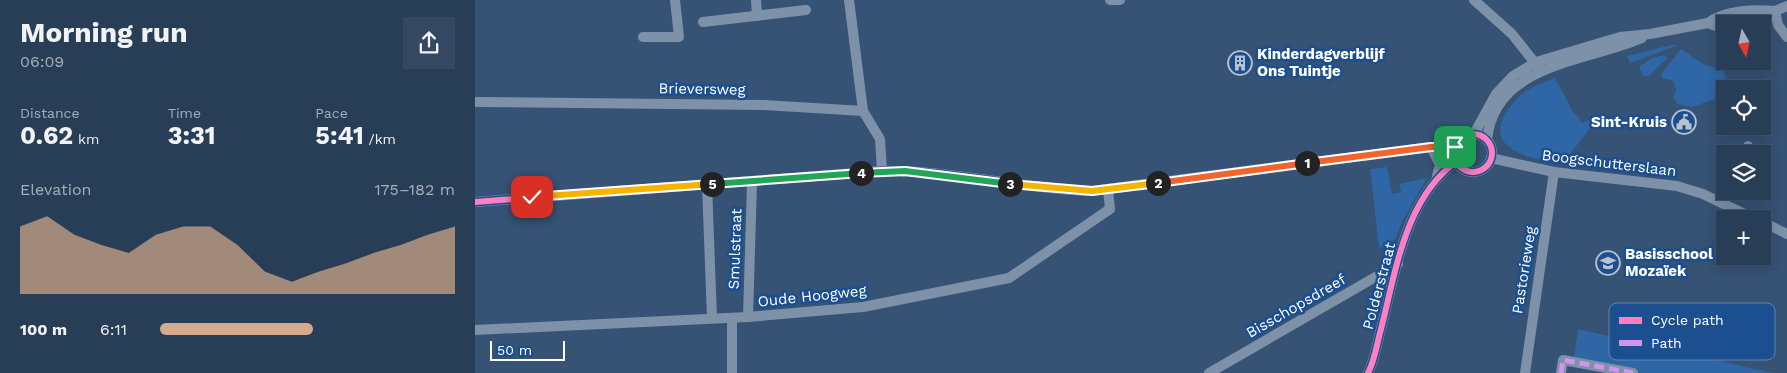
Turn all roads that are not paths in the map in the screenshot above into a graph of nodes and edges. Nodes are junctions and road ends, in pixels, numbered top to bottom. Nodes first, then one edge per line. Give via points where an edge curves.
1 (675, 0) edge
2 (756, 0) edge
3 (849, 0) edge
4 (1110, 0) edge
5 (1120, 0) edge
6 (1474, 0) edge
7 (1787, 6) edge
8 (806, 10) dead end
9 (1775, 11) junction
10 (1765, 15) edge
11 (757, 16) junction
12 (703, 22) dead end
13 (1708, 23) junction
14 (1716, 26) edge
15 (643, 37) dead end
16 (1787, 37) edge
17 (1538, 67) junction
18 (475, 102) edge
19 (863, 111) junction
20 (1474, 134) junction
21 (1487, 140) junction
22 (1431, 147) junction
23 (1455, 147) junction
24 (1491, 158) junction
25 (1457, 161) junction
26 (882, 171) junction
27 (1554, 172) junction
28 (1437, 176) junction
29 (752, 182) junction
30 (707, 185) junction
31 (1108, 190) junction
32 (1722, 200) edge
33 (475, 202) edge
34 (1721, 203) junction
35 (1736, 210) edge
36 (1771, 226) edge
37 (1787, 234) edge
38 (1397, 264) junction
39 (748, 317) junction
40 (712, 318) junction
41 (732, 318) junction
42 (475, 330) edge
43 (732, 373) edge
44 (1209, 373) edge
45 (1368, 373) edge
46 (1525, 373) edge
47 (1561, 373) edge
48 (1633, 373) edge

1 - 15 street via 679,37
2 - 11 street
3 - 19 street
4 - 5 street
6 - 17 street via 1512,34
7 - 9 street
8 - 11 street
9 - 10 street
9 - 13 street via 1755,9 1714,18
9 - 16 street via 1778,25
11 - 12 street
13 - 14 street
13 - 17 street via 1620,37
17 - 20 street via 1513,76 1496,94
17 - 21 street via 1502,102 1490,120
18 - 19 street, Brieversweg via 764,105
19 - 26 street via 879,139
20 - 21 street
20 - 23 street via 1462,138
21 - 24 street
22 - 23 street
22 - 28 street via 1440,164
22 - 31 street
23 - 25 street
24 - 25 street via 1479,171 1465,170
24 - 27 street, Boogschutterslaan
25 - 28 street, Polderstraat
26 - 29 street
26 - 31 street via 1050,189
27 - 34 street, Boogschutterslaan via 1671,185
27 - 46 street, Pastorieweg
28 - 38 street, Polderstraat via 1418,207
29 - 30 street
29 - 39 street, Smulstraat
30 - 33 street
30 - 40 street
31 - 39 street, Oude Hoogweg via 1110,209 1009,278 863,307
32 - 34 street
34 - 35 street, Boogschutterslaan
36 - 37 street
38 - 44 street, Bisschopsdreef
38 - 45 street, Polderstraat
39 - 41 street, Oude Hoogweg
40 - 41 street, Oude Hoogweg
40 - 42 street, Oude Hoogweg
41 - 43 street
47 - 48 street via 1563,360

